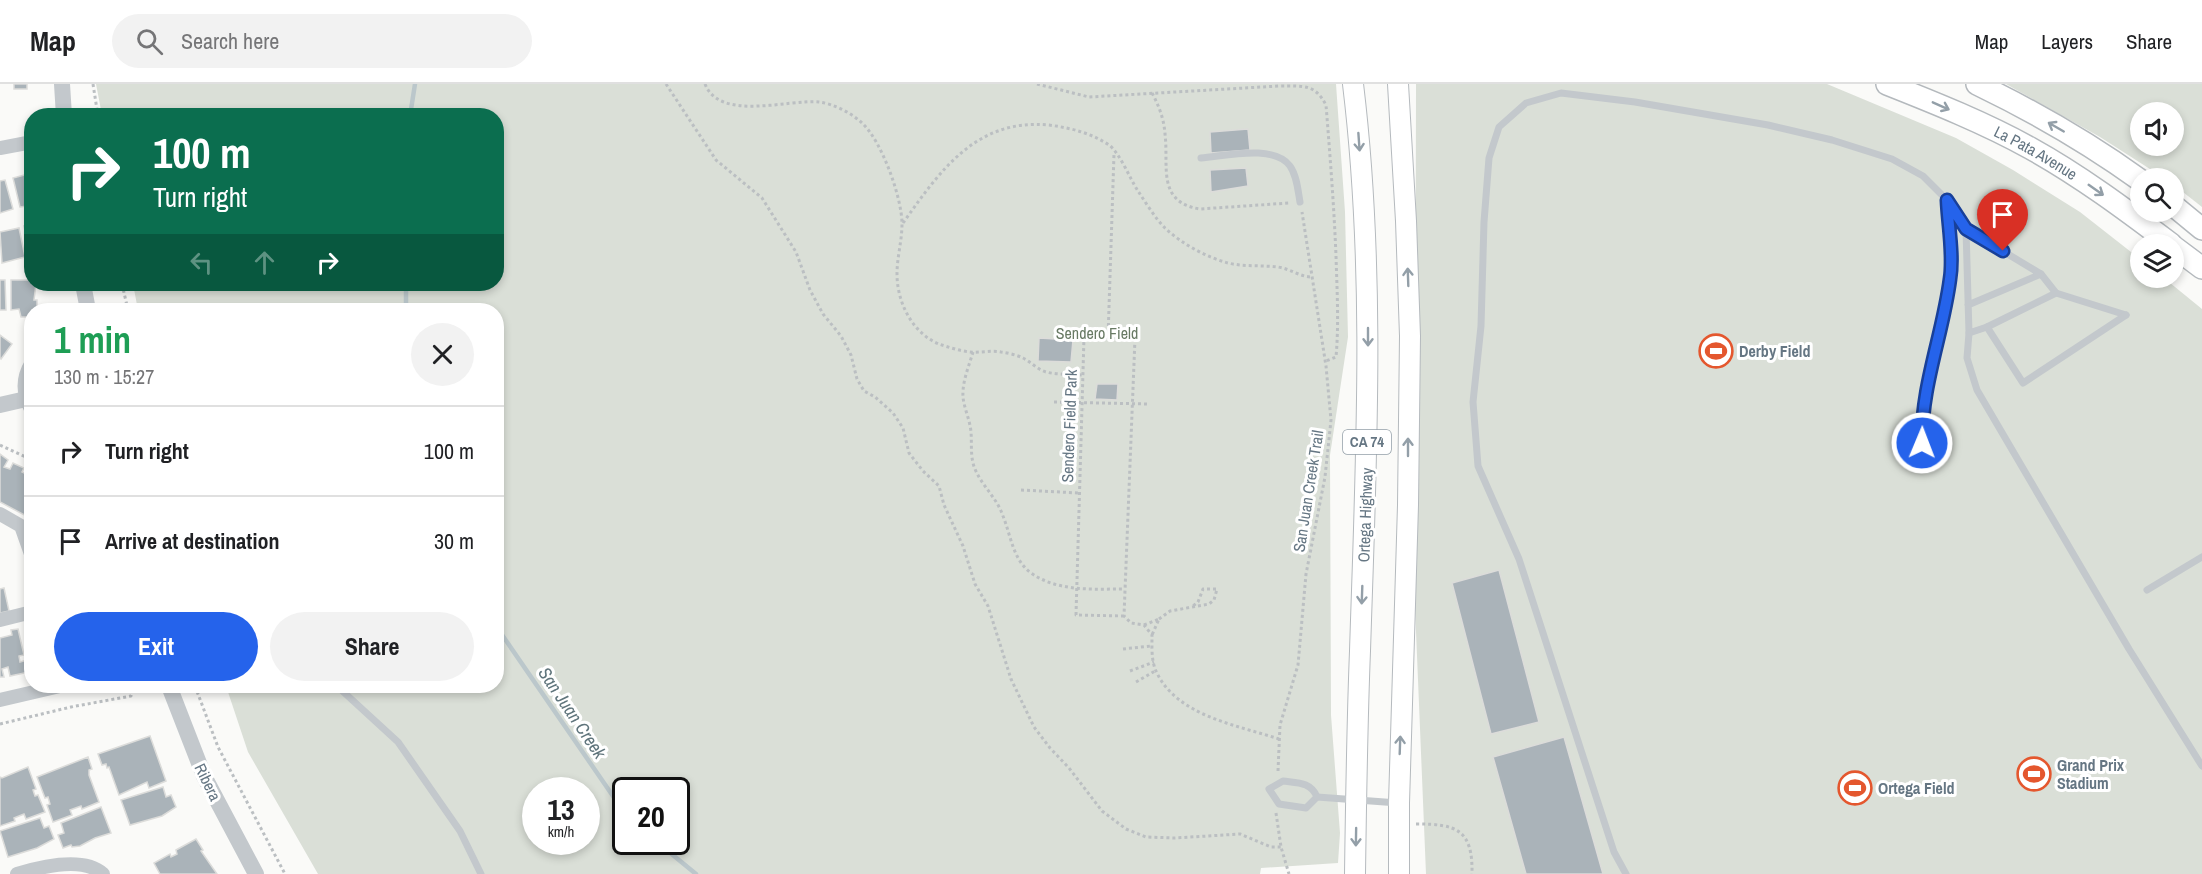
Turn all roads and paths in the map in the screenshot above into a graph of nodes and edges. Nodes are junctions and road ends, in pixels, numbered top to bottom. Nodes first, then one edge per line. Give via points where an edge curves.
1 (62, 84) edge
2 (93, 84) edge
3 (666, 84) edge
4 (705, 84) edge
5 (1353, 84) edge
6 (1398, 84) edge
7 (1887, 84) edge
8 (1977, 84) edge
9 (1152, 93) dead end
10 (64, 108) edge
11 (97, 108) edge
12 (24, 144) edge
13 (0, 148) edge
14 (1114, 151) junction
15 (1201, 158) dead end
16 (2130, 173) edge
17 (1947, 200) junction
18 (1300, 202) junction
19 (2184, 214) edge
20 (903, 223) junction
21 (1966, 229) junction
22 (2202, 229) edge
23 (2155, 234) edge
24 (2184, 255) edge
25 (2202, 268) edge
26 (2041, 274) junction
27 (1312, 277) junction
28 (2056, 293) junction
29 (1968, 305) junction
30 (1987, 327) junction
31 (1969, 333) junction
32 (1108, 338) junction
33 (973, 352) junction
34 (1083, 375) junction
35 (1054, 402) dead end
36 (1082, 402) junction
37 (1132, 403) junction
38 (24, 404) edge
39 (1147, 404) dead end
40 (0, 405) edge
41 (0, 445) edge
42 (24, 456) edge
43 (1924, 460) dead end
44 (1021, 490) dead end
45 (1079, 493) junction
46 (0, 514) edge
47 (24, 534) edge
48 (2202, 557) edge
49 (1077, 588) junction
50 (1125, 589) junction
51 (2147, 590) dead end
52 (1194, 606) junction
53 (24, 614) edge
54 (1124, 616) junction
55 (1159, 619) junction
56 (0, 620) edge
57 (1144, 625) junction
58 (1152, 634) junction
59 (1152, 645) junction
60 (1123, 649) dead end
61 (1154, 662) junction
62 (1130, 671) dead end
63 (1156, 671) junction
64 (1136, 682) dead end
65 (30, 693) edge
66 (132, 693) edge
67 (172, 693) edge
68 (198, 693) edge
69 (345, 693) edge
70 (0, 700) edge
71 (0, 724) edge
72 (1279, 739) junction
73 (2202, 766) edge
74 (1277, 784) junction
75 (1317, 797) junction
76 (1276, 799) junction
77 (1356, 800) junction
78 (1399, 803) junction
79 (1399, 824) junction
80 (1281, 847) junction
81 (100, 871) edge
82 (16, 874) edge
83 (256, 874) edge
84 (285, 874) edge
85 (481, 874) edge
86 (1289, 874) edge
87 (1355, 874) edge
88 (1399, 874) edge
89 (1472, 874) edge
90 (1626, 874) edge

1 - 10 street
2 - 11 path
3 - 80 path via 716,160 762,198 796,252 823,314 851,355 856,379 864,391 893,413 903,428 909,453 939,486 975,584 988,606 1011,679 1030,719 1050,748 1102,811 1126,829 1146,837 1240,834 1271,847
4 - 20 path via 722,101 733,105 821,102 841,109 863,124 878,143 890,171
5 -> 77 main road, Ortega Highway / CA 74 via 1364,210 1368,375
78 -> 6 main road, CA 74 via 1410,336
7 -> 23 highway, La Pata Avenue via 2029,147
16 -> 8 highway, La Pata Avenue
9 - 18 path via 1165,134 1166,174 1171,194 1179,202 1200,209
12 - 13 street
14 - 20 path via 1111,146 1068,127 1006,128 982,138 953,160
14 - 27 path via 1165,228 1195,250 1228,263 1288,269
14 - 32 path
15 - 18 lane via 1268,153 1281,157 1292,168
17 - 21 lane
17 - 43 lane via 1951,276 1923,408
17 - 90 lane via 1923,176 1892,159 1832,140 1635,102 1561,93 1526,103 1499,127 1489,158 1481,326 1473,402 1478,466 1519,559 1614,852
18 - 27 path, San Juan Creek Trail
19 - 22 highway
20 - 33 path via 897,273 910,320 923,335 939,344
21 - 26 lane
21 - 29 lane
24 - 25 highway, La Pata Avenue
26 - 28 lane
26 - 29 lane
27 - 72 path, San Juan Creek Trail via 1331,420 1325,477 1306,574 1298,665 1284,706
28 - 30 lane
28 - 30 lane via 2126,315 2023,382
29 - 31 lane
30 - 31 lane
31 - 73 lane via 1967,358 1977,390
32 - 34 path, Sendero Field Park via 1084,337
32 - 37 path, Sendero Field Park via 1135,338
33 - 34 path via 999,351 1023,358 1044,372
33 - 49 path via 963,398 974,467 1003,514 1019,562 1047,582
34 - 36 path, Sendero Field Park
35 - 36 path
36 - 37 path
36 - 45 path, Sendero Field Park
37 - 39 path
37 - 50 path, Sendero Field Park
38 - 40 street
41 - 42 path
44 - 45 path
45 - 49 path, Sendero Field Park
46 - 47 street via 21,526
48 - 51 lane
49 - 50 path
49 - 54 path, Sendero Field Park via 1076,615
50 - 54 path, Sendero Field Park
52 - 52 path via 1209,604 1217,589 1203,589
52 - 55 path via 1170,611
53 - 56 street
54 - 57 path, Sendero Field Park
55 - 57 path
55 - 58 path
57 - 58 path, Sendero Field Park
58 - 59 path
59 - 60 path
59 - 61 path
61 - 62 path
61 - 63 path
63 - 64 path
63 - 72 path via 1187,707
65 - 70 street
66 - 71 path
67 - 83 street, Ribera via 204,776
68 - 84 path via 218,747
69 - 85 lane via 398,742 460,831
72 - 74 path, San Juan Creek Trail
74 - 75 lane via 1283,781 1308,785
74 - 76 lane via 1269,789
75 - 76 lane via 1306,808 1280,804
75 - 77 lane
76 - 80 path via 1275,820
77 - 78 lane
77 -> 87 main road, Ortega Highway / CA 74
78 - 79 main road, CA 74
79 - 88 main road, CA 74
79 - 89 path via 1454,828 1466,838
80 - 86 path
81 - 82 street via 76,864

